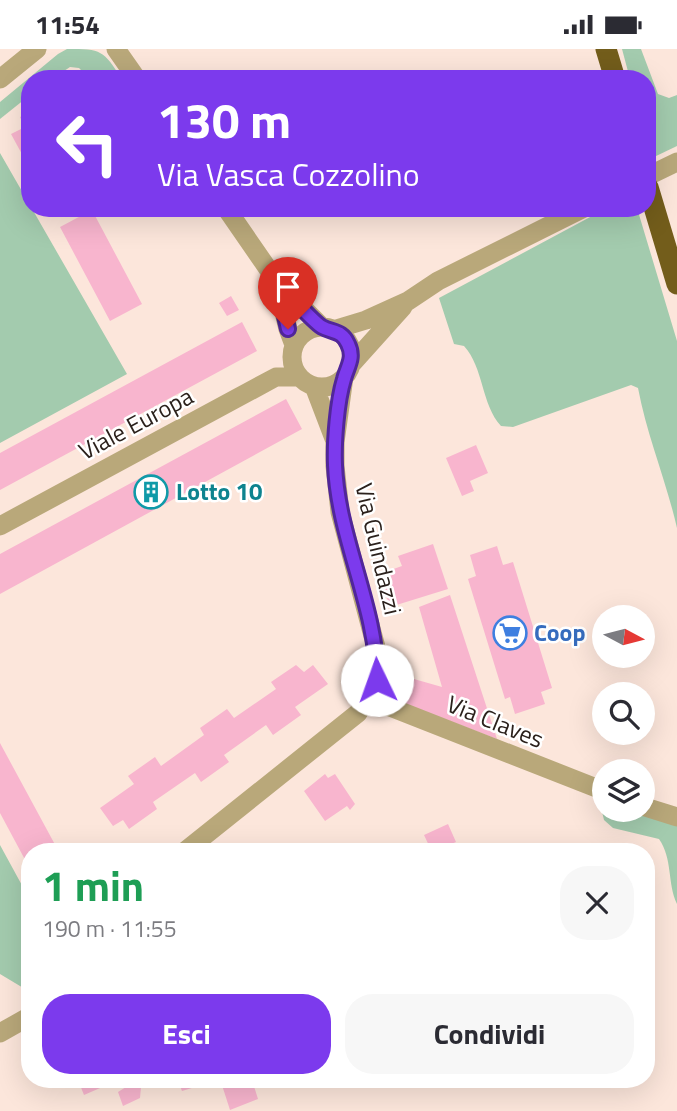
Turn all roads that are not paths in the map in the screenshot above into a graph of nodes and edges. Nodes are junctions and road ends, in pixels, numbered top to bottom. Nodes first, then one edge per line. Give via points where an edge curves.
1 (37, 49) edge
2 (116, 49) edge
3 (606, 49) edge
4 (131, 70) edge
5 (612, 70) edge
6 (0, 79) edge
7 (677, 162) edge
8 (656, 179) edge
9 (656, 213) edge
10 (232, 217) edge
11 (565, 217) edge
12 (277, 282) junction
13 (677, 284) edge
14 (408, 301) junction
15 (328, 328) junction
16 (293, 350) junction
17 (347, 371) junction
18 (276, 377) junction
19 (306, 382) junction
20 (335, 442) junction
21 (0, 526) edge
22 (367, 698) junction
23 (592, 786) edge
24 (655, 810) edge
25 (677, 817) edge
26 (195, 843) edge
27 (21, 1021) edge
28 (0, 1033) edge

1 - 6 street
2 - 4 street
3 - 5 highway
7 - 8 street
9 - 13 highway
10 - 12 street
11 - 14 street
12 - 15 street
12 - 16 street
14 - 15 street via 366,320
14 - 17 street
15 - 16 street via 301,335
15 - 17 street via 349,345
16 - 18 street
16 - 19 street via 293,367
17 - 19 street via 330,386
17 - 20 street, Via Guindazzi
18 - 19 street, Viale Europa
18 - 21 street, Viale Europa
19 - 20 street
20 - 22 street, Via Guindazzi via 340,512 377,651 377,680
22 - 23 street, Via Claves
22 - 26 street, Via Guindazzi via 358,713
24 - 25 street
27 - 28 street

